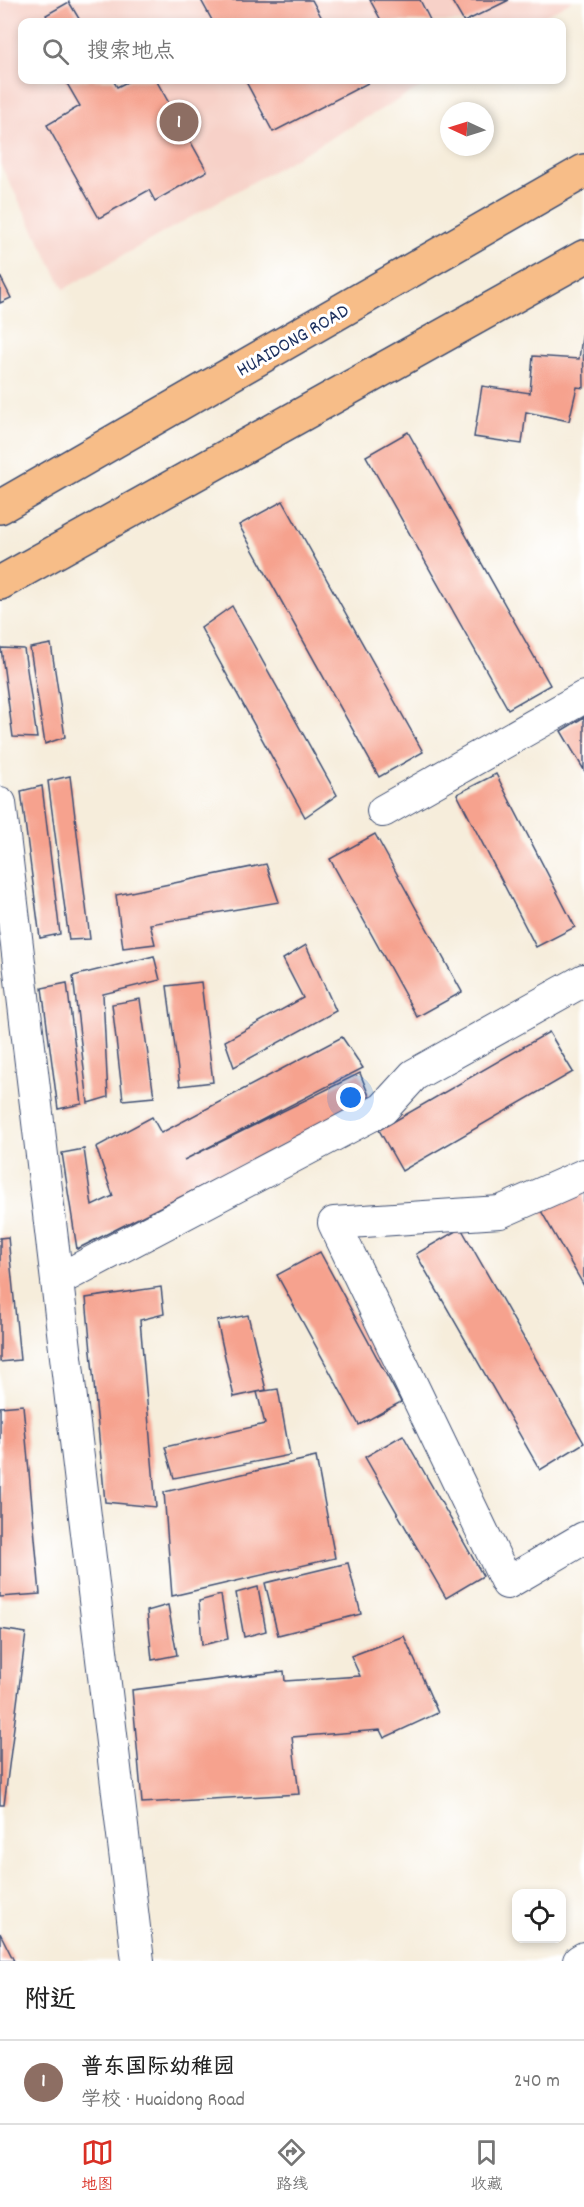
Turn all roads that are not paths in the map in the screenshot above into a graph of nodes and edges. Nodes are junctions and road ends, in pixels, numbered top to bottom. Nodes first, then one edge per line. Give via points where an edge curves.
1 (584, 171) edge
2 (584, 256) edge
3 (0, 507) edge
4 (0, 583) edge
5 (584, 696) edge
6 (0, 803) edge
7 (383, 811) dead end
8 (584, 980) edge
9 (584, 1175) edge
10 (57, 1280) junction
11 (584, 1538) edge
12 (584, 1958) edge
13 (138, 1961) edge
14 (579, 1961) edge

1 - 3 main road, HUAIDONG ROAD
2 - 4 main road
5 - 7 street
6 - 10 street
8 - 10 street via 414,1075 383,1109
9 - 11 street via 500,1212 334,1223 507,1583
10 - 13 street
12 - 14 street

